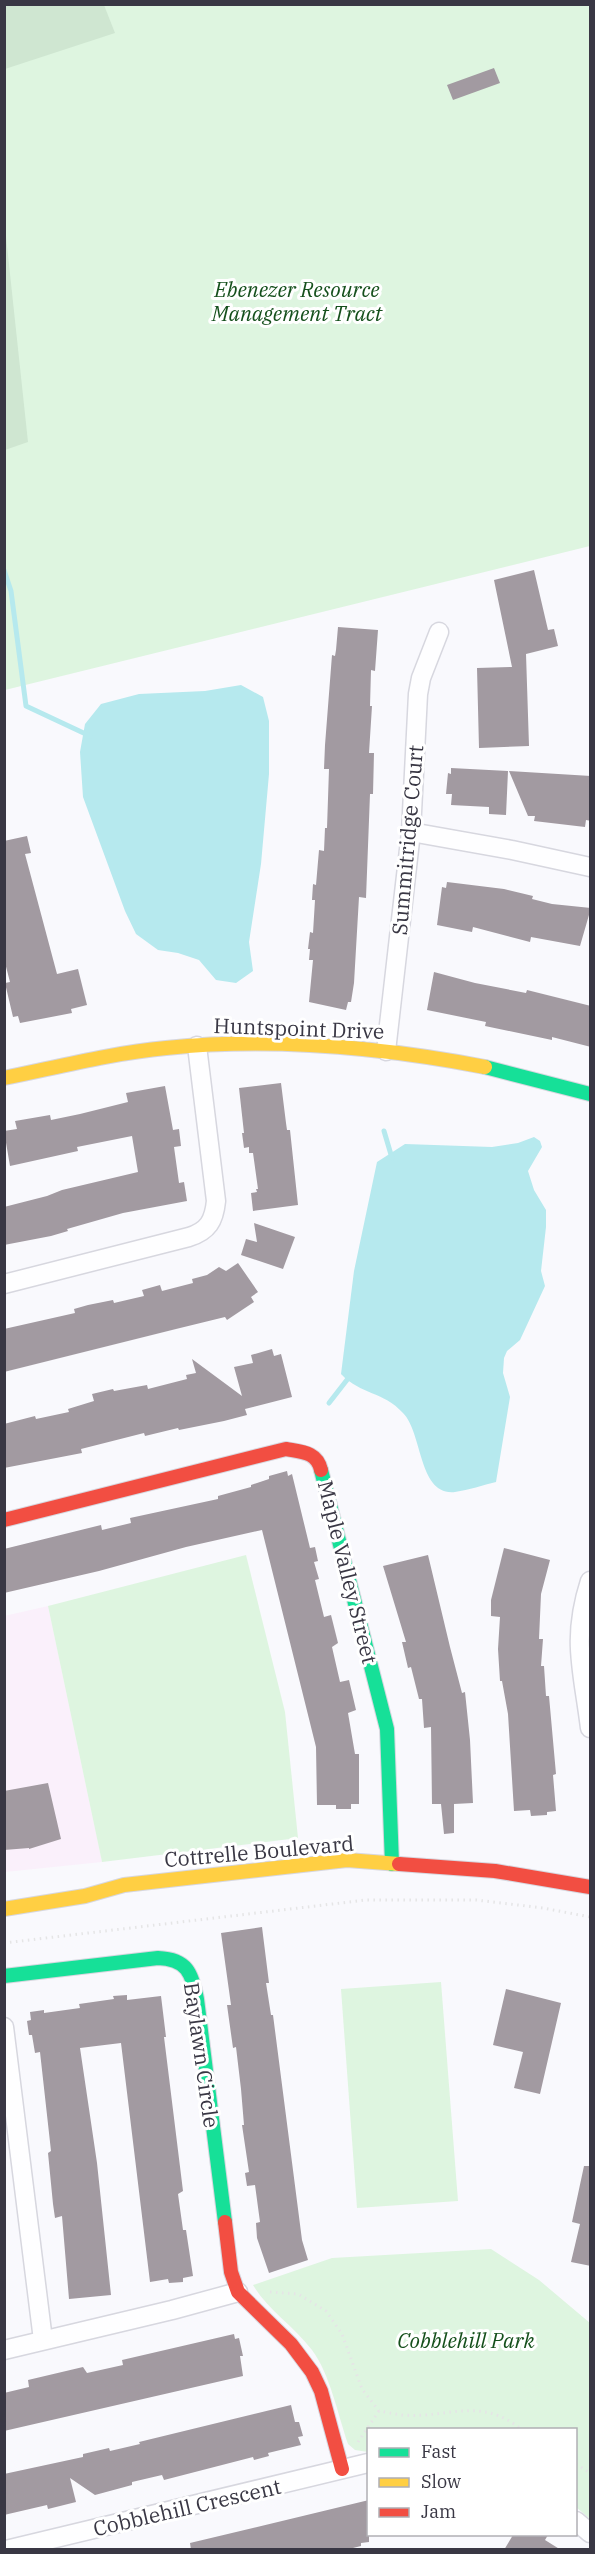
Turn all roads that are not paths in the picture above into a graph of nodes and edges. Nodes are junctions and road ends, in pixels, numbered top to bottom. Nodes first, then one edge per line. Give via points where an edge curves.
1 (439, 632) dead end
2 (411, 832) junction
3 (591, 867) edge
4 (198, 1046) junction
5 (386, 1051) junction
6 (4, 1078) edge
7 (591, 1094) edge
8 (4, 1284) edge
9 (4, 1520) edge
10 (591, 1581) edge
11 (591, 1728) edge
12 (392, 1864) junction
13 (591, 1887) edge
14 (4, 1909) edge
15 (4, 1976) edge
16 (4, 2027) edge
17 (238, 2292) junction
18 (43, 2340) junction
19 (4, 2350) edge
20 (367, 2463) edge
21 (342, 2469) junction
22 (577, 2522) edge
23 (591, 2533) edge
24 (6, 2550) edge

1 - 2 street, Summitridge Court via 418,694
2 - 3 street
2 - 5 street, Summitridge Court
4 - 5 street, Huntspoint Drive via 282,1045
4 - 6 street, Huntspoint Drive via 105,1058
4 - 8 street via 216,1201 210,1226 189,1238
5 - 7 street, Huntspoint Drive via 495,1070
9 - 12 street, Maple Valley Street via 286,1449 309,1453 319,1461 387,1729
10 - 11 street via 581,1618 579,1651
12 - 13 street, Cottrelle Boulevard via 495,1871
12 - 14 street, Cottrelle Boulevard via 347,1860 290,1865 124,1885 85,1896
15 - 17 street, Baylawn Circle via 158,1958 173,1958 189,1971 197,1999 226,2244
16 - 18 street
17 - 18 street
17 - 21 street via 291,2344 312,2372 324,2399
18 - 19 street
20 - 21 street, Cobblehill Crescent
21 - 24 street, Cobblehill Crescent
22 - 23 street

